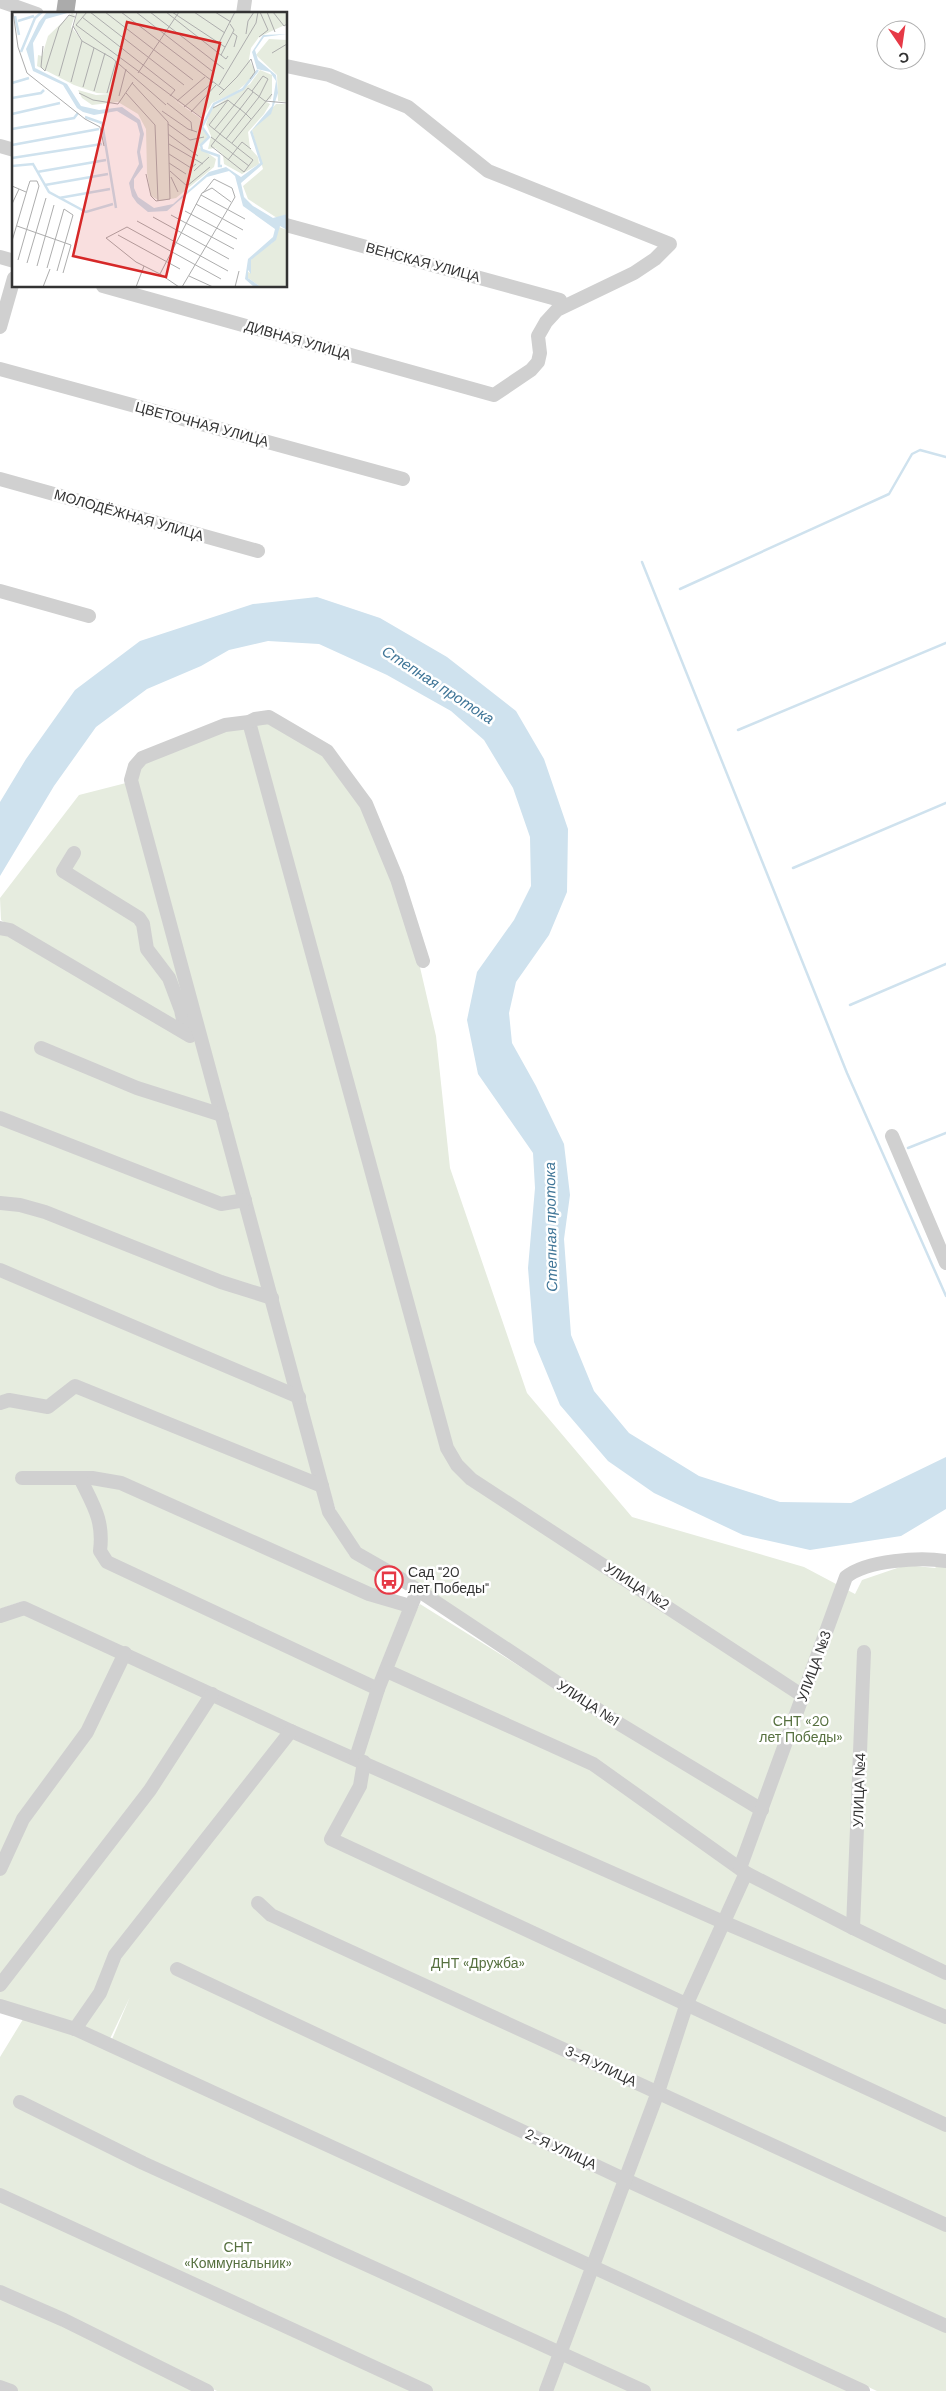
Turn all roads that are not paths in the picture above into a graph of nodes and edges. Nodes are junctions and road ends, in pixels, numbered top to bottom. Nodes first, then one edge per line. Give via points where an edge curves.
1 (0, 1) edge
2 (31, 12) edge
3 (288, 66) edge
4 (288, 226) edge
5 (12, 285) edge
6 (110, 288) edge
7 (560, 300) dead end
8 (0, 327) edge
9 (0, 369) edge
10 (0, 479) edge
11 (404, 480) dead end
12 (258, 551) dead end
13 (0, 591) edge
14 (89, 616) dead end
15 (249, 722) junction
16 (74, 853) dead end
17 (0, 928) edge
18 (423, 961) dead end
19 (186, 1034) junction
20 (201, 1042) junction
21 (41, 1048) dead end
22 (222, 1115) junction
23 (0, 1118) edge
24 (892, 1136) dead end
25 (245, 1200) junction
26 (0, 1203) edge
27 (946, 1263) edge
28 (0, 1270) edge
29 (272, 1298) junction
30 (299, 1396) junction
31 (0, 1403) edge
32 (22, 1478) dead end
33 (80, 1478) junction
34 (322, 1486) junction
35 (946, 1561) edge
36 (418, 1590) junction
37 (410, 1606) junction
38 (0, 1616) edge
39 (864, 1652) dead end
40 (125, 1654) junction
41 (387, 1671) junction
42 (378, 1689) junction
43 (212, 1694) junction
44 (803, 1696) junction
45 (291, 1731) junction
46 (360, 1760) junction
47 (762, 1810) junction
48 (0, 1869) edge
49 (743, 1870) junction
50 (258, 1903) dead end
51 (723, 1922) junction
52 (853, 1928) junction
53 (177, 1969) dead end
54 (946, 1973) edge
55 (0, 1985) edge
56 (687, 2003) junction
57 (0, 2006) edge
58 (946, 2017) edge
59 (75, 2029) junction
60 (658, 2092) junction
61 (20, 2102) dead end
62 (946, 2125) edge
63 (626, 2180) junction
64 (0, 2195) edge
65 (946, 2225) edge
66 (592, 2266) junction
67 (0, 2292) edge
68 (946, 2326) edge
69 (560, 2353) junction
70 (0, 2387) edge
71 (11, 2391) edge
72 (206, 2391) edge
73 (426, 2391) edge
74 (546, 2391) edge
75 (644, 2391) edge
76 (863, 2391) edge

1 - 2 street
3 - 6 street, ДИВНАЯ УЛИЦА via 329,75 408,107 488,171 670,244 656,259 634,273 558,310 538,336 538,362 494,395
4 - 7 street, ВЕНСКАЯ УЛИЦА
5 - 8 street
9 - 11 street, ЦВЕТОЧНАЯ УЛИЦА
10 - 12 street, МОЛОДЁЖНАЯ УЛИЦА
13 - 14 street
15 - 18 street, УЛИЦА №1 via 255,718 270,717 327,751 366,804 397,878
15 - 20 street, УЛИЦА №1 via 225,725 142,758 135,766 131,780
15 - 44 street, УЛИЦА №2 via 447,1448 471,1479
16 - 19 street via 63,871 143,924 147,949 169,978
17 - 19 street via 10,930
19 - 20 street
20 - 22 street, УЛИЦА №1
21 - 22 street via 137,1088
22 - 25 street, УЛИЦА №1
23 - 25 street via 220,1204
24 - 27 street
25 - 29 street, УЛИЦА №1
26 - 29 street via 45,1212 221,1282
28 - 30 street
29 - 30 street, УЛИЦА №1
30 - 34 street, УЛИЦА №1
31 - 34 street via 9,1400 48,1408 75,1386
32 - 33 street
33 - 37 street via 121,1483 369,1594
33 - 42 street via 101,1523 100,1551 107,1562
34 - 36 street, УЛИЦА №1 via 329,1512 356,1553
35 - 44 street, УЛИЦА №3 via 905,1559 854,1571 846,1577
36 - 37 street
36 - 47 street, УЛИЦА №1 via 618,1723
37 - 41 street
38 - 40 street via 24,1608
39 - 52 street, УЛИЦА №4
40 - 43 street
40 - 48 street via 88,1732 23,1819
41 - 42 street
41 - 49 street via 593,1764
42 - 46 street
43 - 45 street
43 - 55 street via 150,1790
44 - 47 street, УЛИЦА №3
45 - 46 street
45 - 59 street via 115,1954 100,1993
46 - 51 street
46 - 56 street via 360,1786 331,1840
47 - 49 street, УЛИЦА №3
49 - 51 street, УЛИЦА №3
49 - 52 street
50 - 60 street, 3-Я УЛИЦА via 271,1915
51 - 56 street, УЛИЦА №3
51 - 58 street
52 - 54 street
53 - 63 street, 2-Я УЛИЦА
56 - 60 street, УЛИЦА №3
56 - 62 street
57 - 59 street
59 - 66 street
60 - 63 street, УЛИЦА №3
60 - 65 street, 3-Я УЛИЦА
61 - 69 street via 143,2163
63 - 66 street, УЛИЦА №3
63 - 68 street, 2-Я УЛИЦА
64 - 73 street
66 - 69 street, УЛИЦА №3
66 - 76 street
67 - 72 street
69 - 74 street, УЛИЦА №3
69 - 75 street
70 - 71 street

